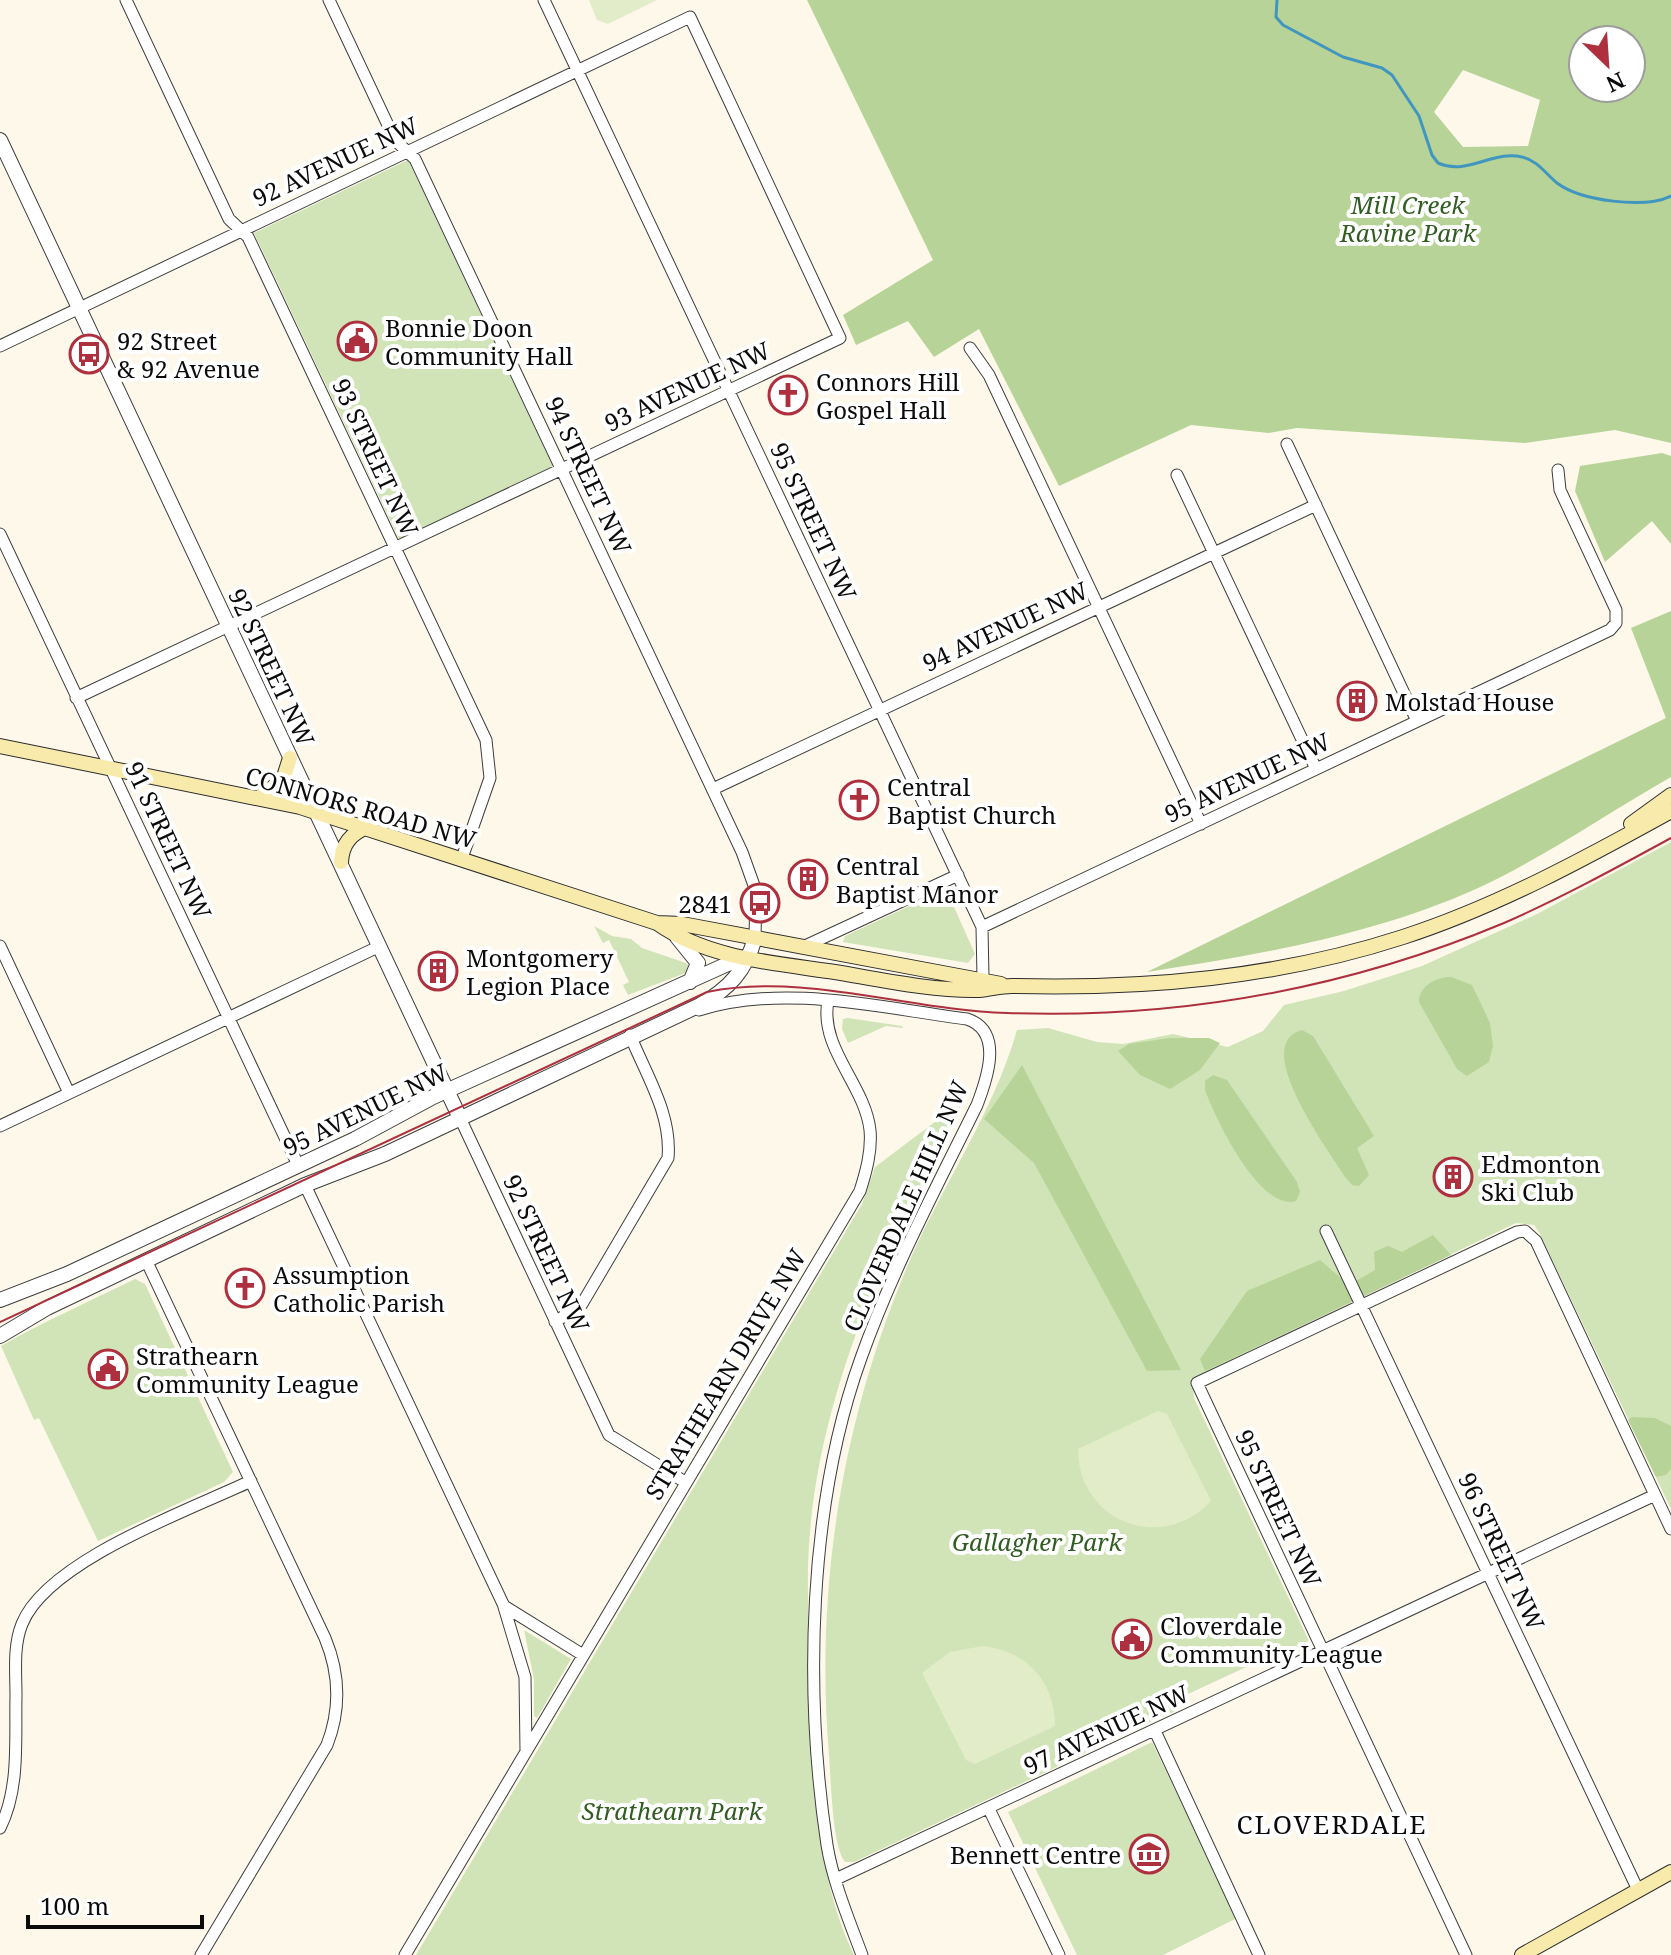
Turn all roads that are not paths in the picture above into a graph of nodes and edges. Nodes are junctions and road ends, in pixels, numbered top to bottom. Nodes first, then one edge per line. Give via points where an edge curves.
1 (126, 0) edge
2 (329, 0) edge
3 (544, 0) edge
4 (578, 70) junction
5 (0, 140) edge
6 (407, 152) junction
7 (240, 230) junction
8 (79, 308) junction
9 (840, 338) joint
10 (0, 346) edge
11 (970, 348) dead end
12 (728, 391) junction
13 (1287, 444) dead end
14 (561, 469) junction
15 (1558, 470) dead end
16 (1177, 475) dead end
17 (1316, 505) junction
18 (0, 534) edge
19 (395, 549) junction
20 (1214, 553) junction
21 (1098, 607) junction
22 (228, 627) junction
23 (76, 698) junction
24 (879, 710) junction
25 (1417, 721) junction
26 (0, 746) edge
27 (290, 758) junction
28 (110, 768) junction
29 (1316, 769) junction
30 (713, 789) junction
31 (1671, 795) edge
32 (260, 797) junction
33 (1671, 811) edge
34 (317, 812) junction
35 (1201, 824) junction
36 (368, 827) junction
37 (1598, 848) junction
38 (462, 858) junction
39 (341, 862) junction
40 (958, 875) junction
41 (657, 923) junction
42 (982, 927) junction
43 (677, 937) junction
44 (755, 938) junction
45 (0, 946) edge
46 (380, 946) junction
47 (803, 947) junction
48 (749, 958) junction
49 (983, 978) junction
50 (689, 982) junction
51 (1006, 985) junction
52 (828, 1001) junction
53 (228, 1018) junction
54 (668, 1018) junction
55 (981, 1026) joint
56 (630, 1035) junction
57 (448, 1092) junction
58 (69, 1093) junction
59 (460, 1118) junction
60 (0, 1126) edge
61 (298, 1165) junction
62 (305, 1185) junction
63 (1326, 1231) dead end
64 (146, 1260) junction
65 (0, 1300) edge
66 (1361, 1305) junction
67 (555, 1322) junction
68 (0, 1336) edge
69 (251, 1481) junction
70 (685, 1482) junction
71 (1655, 1495) junction
72 (1671, 1529) edge
73 (1488, 1573) junction
74 (504, 1606) junction
75 (1322, 1651) junction
76 (583, 1655) junction
77 (1155, 1731) junction
78 (526, 1751) junction
79 (989, 1809) junction
80 (0, 1828) edge
81 (1671, 1872) edge
82 (836, 1879) junction
83 (1638, 1890) junction
84 (201, 1955) edge
85 (405, 1955) edge
86 (862, 1955) edge
87 (1059, 1955) edge
88 (1259, 1955) edge
89 (1466, 1955) edge
90 (1522, 1955) edge

1 - 7 street, 93 STREET NW via 229,219
2 - 6 street, 94 STREET NW via 395,140
3 - 4 street, 95 STREET NW
4 - 6 street, 92 AVENUE NW
4 - 9 street, 92 AVENUE NW via 690,17
4 - 12 street, 95 STREET NW
5 - 8 street, 92 STREET NW
6 - 7 street, 92 AVENUE NW
6 - 14 street, 94 STREET NW via 415,159
7 - 8 street, 92 AVENUE NW
7 - 19 street, 93 STREET NW via 248,237
8 - 10 street, 92 AVENUE NW
8 - 22 street, 92 STREET NW
9 - 12 street, 93 AVENUE NW
11 - 21 street via 989,375
12 - 14 street, 93 AVENUE NW
12 - 24 street, 95 STREET NW
13 - 17 street
14 - 19 street, 93 AVENUE NW
14 - 30 street, 94 STREET NW
15 - 25 street, 95 AVENUE NW via 1560,490 1616,610 1616,623
16 - 20 street
17 - 20 street, 94 AVENUE NW
17 - 25 street
18 - 23 street, 91 STREET NW
19 - 22 street, 93 AVENUE NW
19 - 38 street, 93 STREET NW via 489,749 488,787
20 - 21 street, 94 AVENUE NW
20 - 29 street
21 - 24 street, 94 AVENUE NW
21 - 35 street
22 - 23 street, 93 AVENUE NW
22 - 27 street, 92 STREET NW
23 - 28 street, 91 STREET NW
24 - 30 street, 94 AVENUE NW
24 - 40 street, 95 STREET NW
25 - 29 street, 95 AVENUE NW
26 - 28 main road, CONNORS ROAD NW
27 - 32 main road via 279,786
27 - 34 street, 92 STREET NW
28 - 32 main road, CONNORS ROAD NW
28 - 53 street, 91 STREET NW
29 - 35 street, 95 AVENUE NW
30 - 44 street, 94 STREET NW via 751,874
31 - 37 main road, CONNORS ROAD NW
32 - 34 main road, CONNORS ROAD NW
33 - 37 main road, CONNORS ROAD NW
34 - 36 main road, CONNORS ROAD NW
34 - 39 street, 92 STREET NW
35 - 42 street, 95 AVENUE NW
36 - 38 main road, CONNORS ROAD NW
36 - 39 main road via 350,837
37 - 51 main road, CONNORS ROAD NW via 1438,924 1303,963 1142,986
38 - 41 main road, CONNORS ROAD NW
39 - 46 street, 92 STREET NW
40 - 42 street, 95 STREET NW
40 - 47 street
41 - 43 main road, CONNORS ROAD NW
41 - 44 main road, CONNORS ROAD NW
42 - 49 street, 95 STREET NW
43 - 48 main road, CONNORS ROAD NW
43 - 50 street via 698,963
44 - 47 main road, CONNORS ROAD NW
44 - 48 street, 95 AVENUE NW
45 - 58 street
46 - 53 street
46 - 57 street, 92 STREET NW
47 - 49 main road, CONNORS ROAD NW
48 - 50 street, 95 AVENUE NW
48 - 51 main road, CONNORS ROAD NW via 933,986 981,990
48 - 54 street, 95 AVENUE NW via 719,993
49 - 51 main road, CONNORS ROAD NW
50 - 57 street, 95 AVENUE NW
52 - 54 street, 95 AVENUE NW via 753,998
52 - 55 street, 95 AVENUE NW via 967,1019
52 - 70 street, STRATHEARN DRIVE NW via 828,1025 870,1128 866,1174
53 - 58 street
53 - 61 street, 91 STREET NW
54 - 56 street, 95 AVENUE NW
55 - 82 street, CLOVERDALE HILL NW via 989,1043 986,1081 895,1271 860,1360 826,1508 818,1581 817,1743
56 - 59 street, 95 AVENUE NW
56 - 67 street via 665,1116 668,1158 582,1304
57 - 59 street, 92 STREET NW
57 - 61 street, 95 AVENUE NW
58 - 60 street
59 - 62 street, 95 AVENUE NW
59 - 67 street, 92 STREET NW
61 - 65 street, 95 AVENUE NW
62 - 64 street, 95 AVENUE NW
62 - 74 street
63 - 66 street, 96 STREET NW
64 - 68 street, 95 AVENUE NW
64 - 69 street
66 - 71 street via 1517,1232 1529,1232
66 - 73 street, 96 STREET NW
66 - 75 street, 95 STREET NW via 1197,1383
67 - 70 street, 92 STREET NW via 609,1435
69 - 80 street via 93,1556 57,1578 32,1604 17,1641 12,1797
69 - 84 street via 334,1661 337,1710 327,1745
70 - 76 street, STRATHEARN DRIVE NW
71 - 72 street
71 - 73 street, 97 AVENUE NW
73 - 75 street, 97 AVENUE NW
73 - 83 street, 96 STREET NW
74 - 76 street
74 - 78 street via 525,1677
75 - 77 street, 97 AVENUE NW
75 - 89 street, 95 STREET NW
76 - 78 street, STRATHEARN DRIVE NW
77 - 79 street, 97 AVENUE NW
77 - 88 street
78 - 85 street, STRATHEARN DRIVE NW
79 - 82 street, 97 AVENUE NW
79 - 87 street
81 - 83 main road
82 - 86 street
83 - 90 main road

